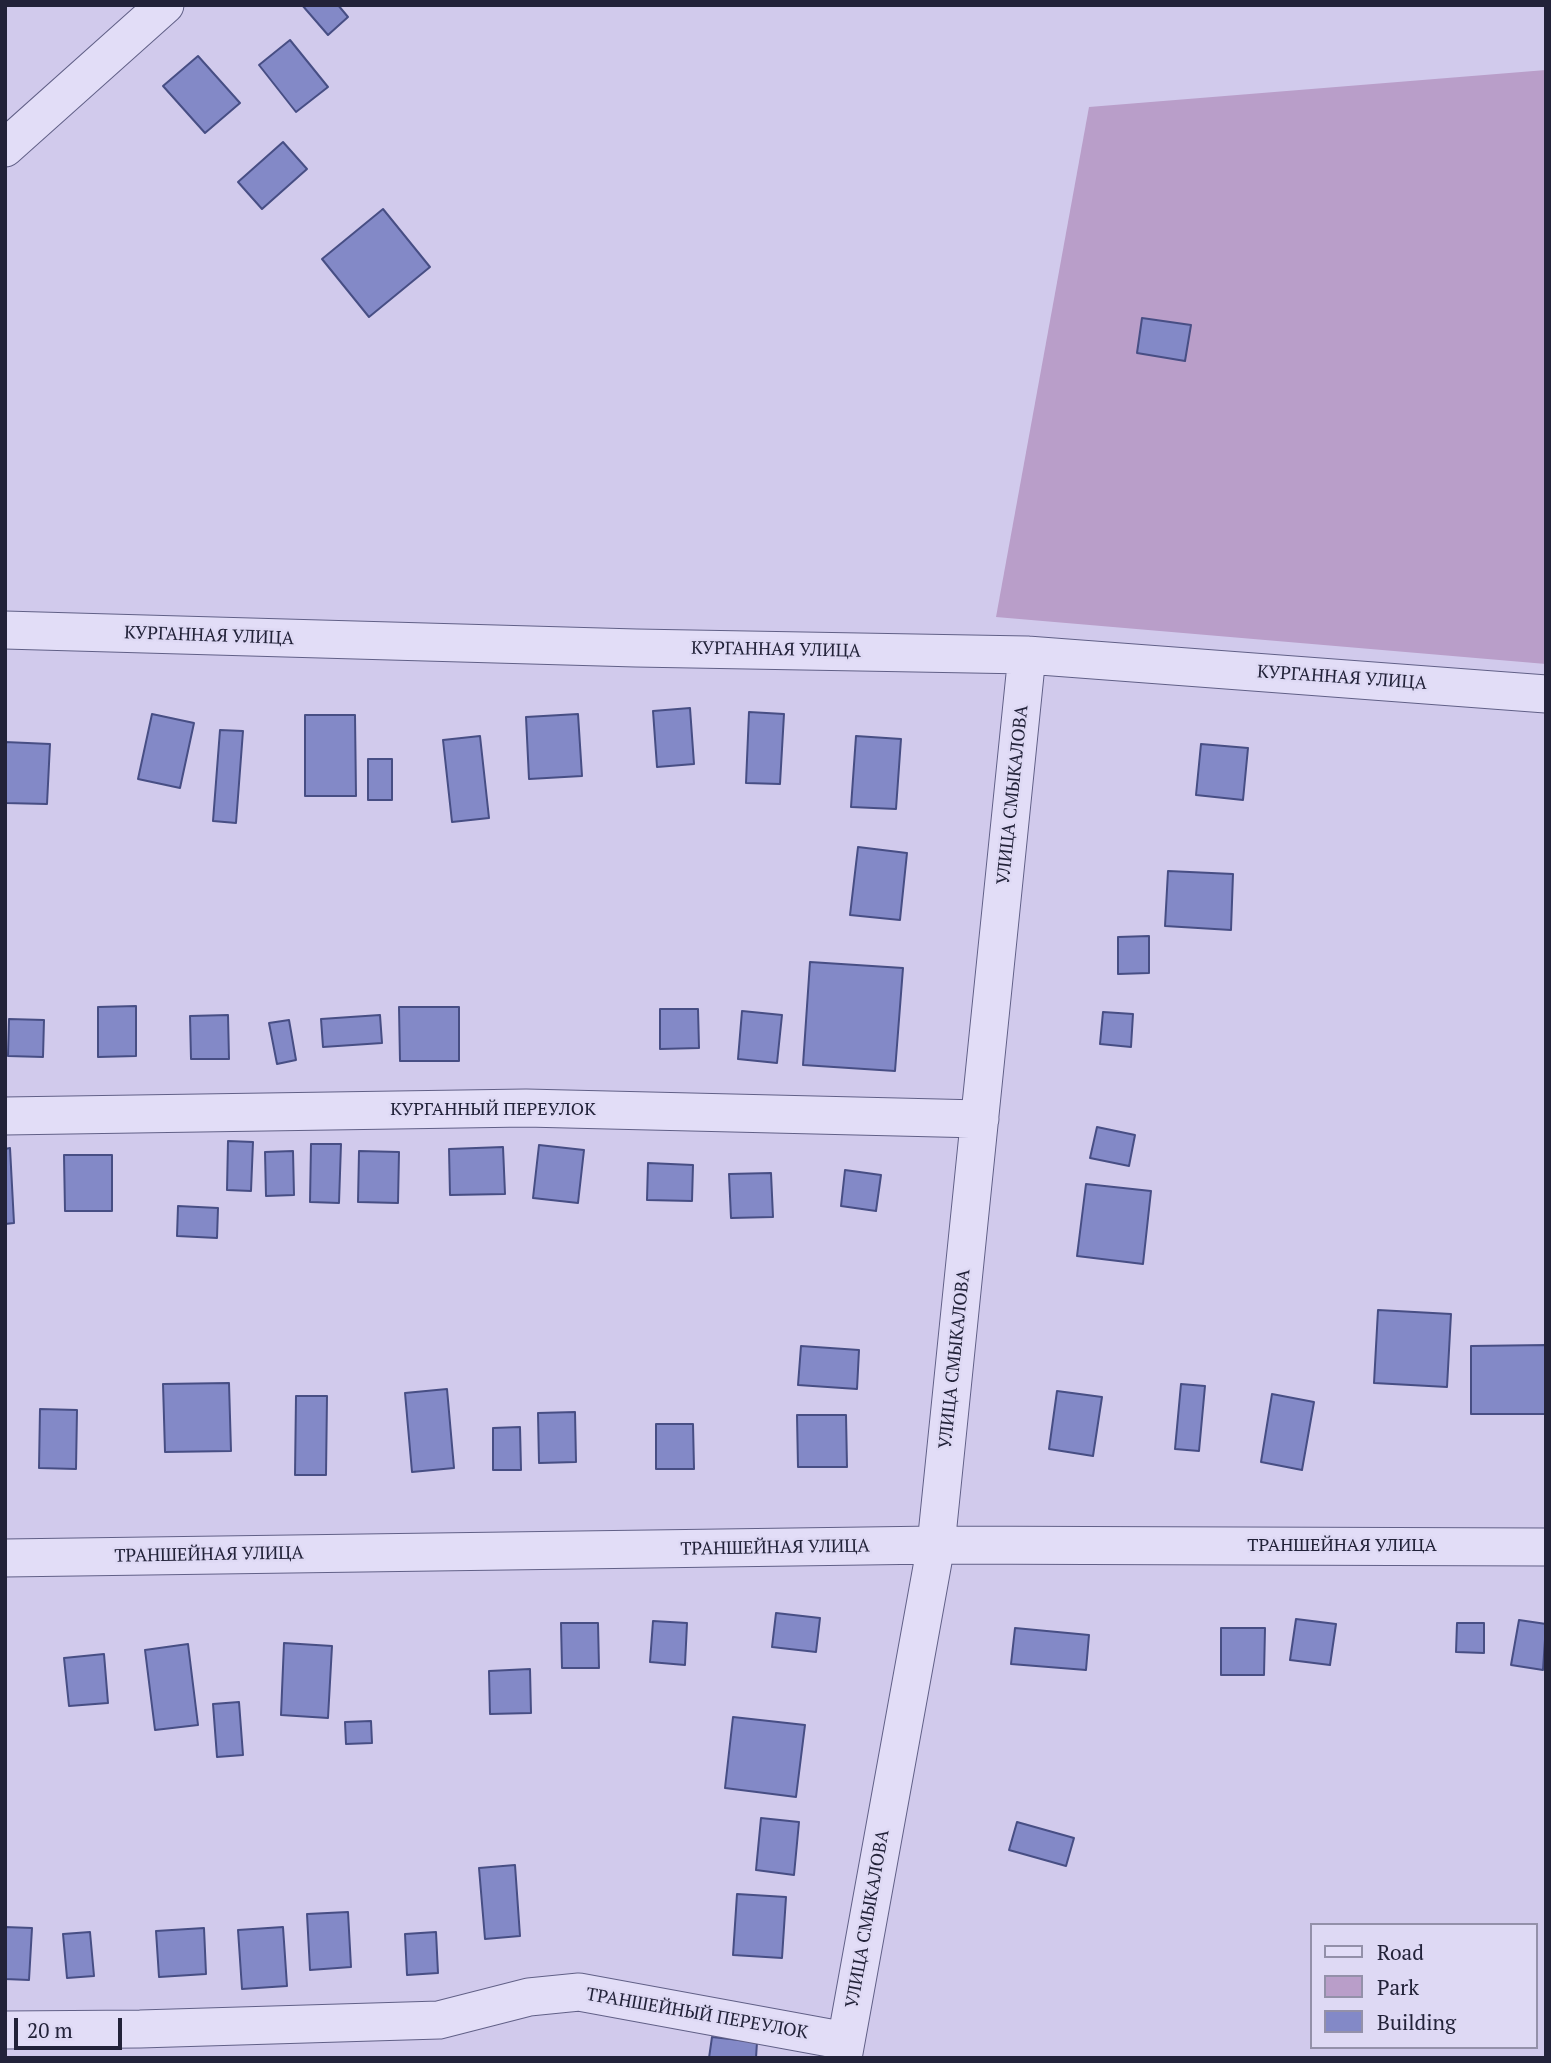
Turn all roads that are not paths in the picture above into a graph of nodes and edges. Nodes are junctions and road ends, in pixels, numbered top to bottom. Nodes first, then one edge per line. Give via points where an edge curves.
1 (165, 5) edge
2 (5, 148) edge
3 (5, 630) edge
4 (1027, 655) junction
5 (1546, 694) edge
6 (5, 1116) edge
7 (980, 1119) junction
8 (936, 1545) junction
9 (1546, 1547) edge
10 (5, 1558) edge
11 (5, 2030) edge
12 (844, 2050) edge

1 - 2 street
3 - 4 street, КУРГАННАЯ УЛИЦА
4 - 5 street, КУРГАННАЯ УЛИЦА
4 - 7 street, УЛИЦА СМЫКАЛОВА
6 - 7 street, КУРГАННЫЙ ПЕРЕУЛОК via 526,1108
7 - 8 street, УЛИЦА СМЫКАЛОВА
8 - 9 street, ТРАНШЕЙНАЯ УЛИЦА
8 - 10 street, ТРАНШЕЙНАЯ УЛИЦА
8 - 12 street, УЛИЦА СМЫКАЛОВА
11 - 12 street, ТРАНШЕЙНЫЙ ПЕРЕУЛОК via 439,2020 529,1997 579,1992

